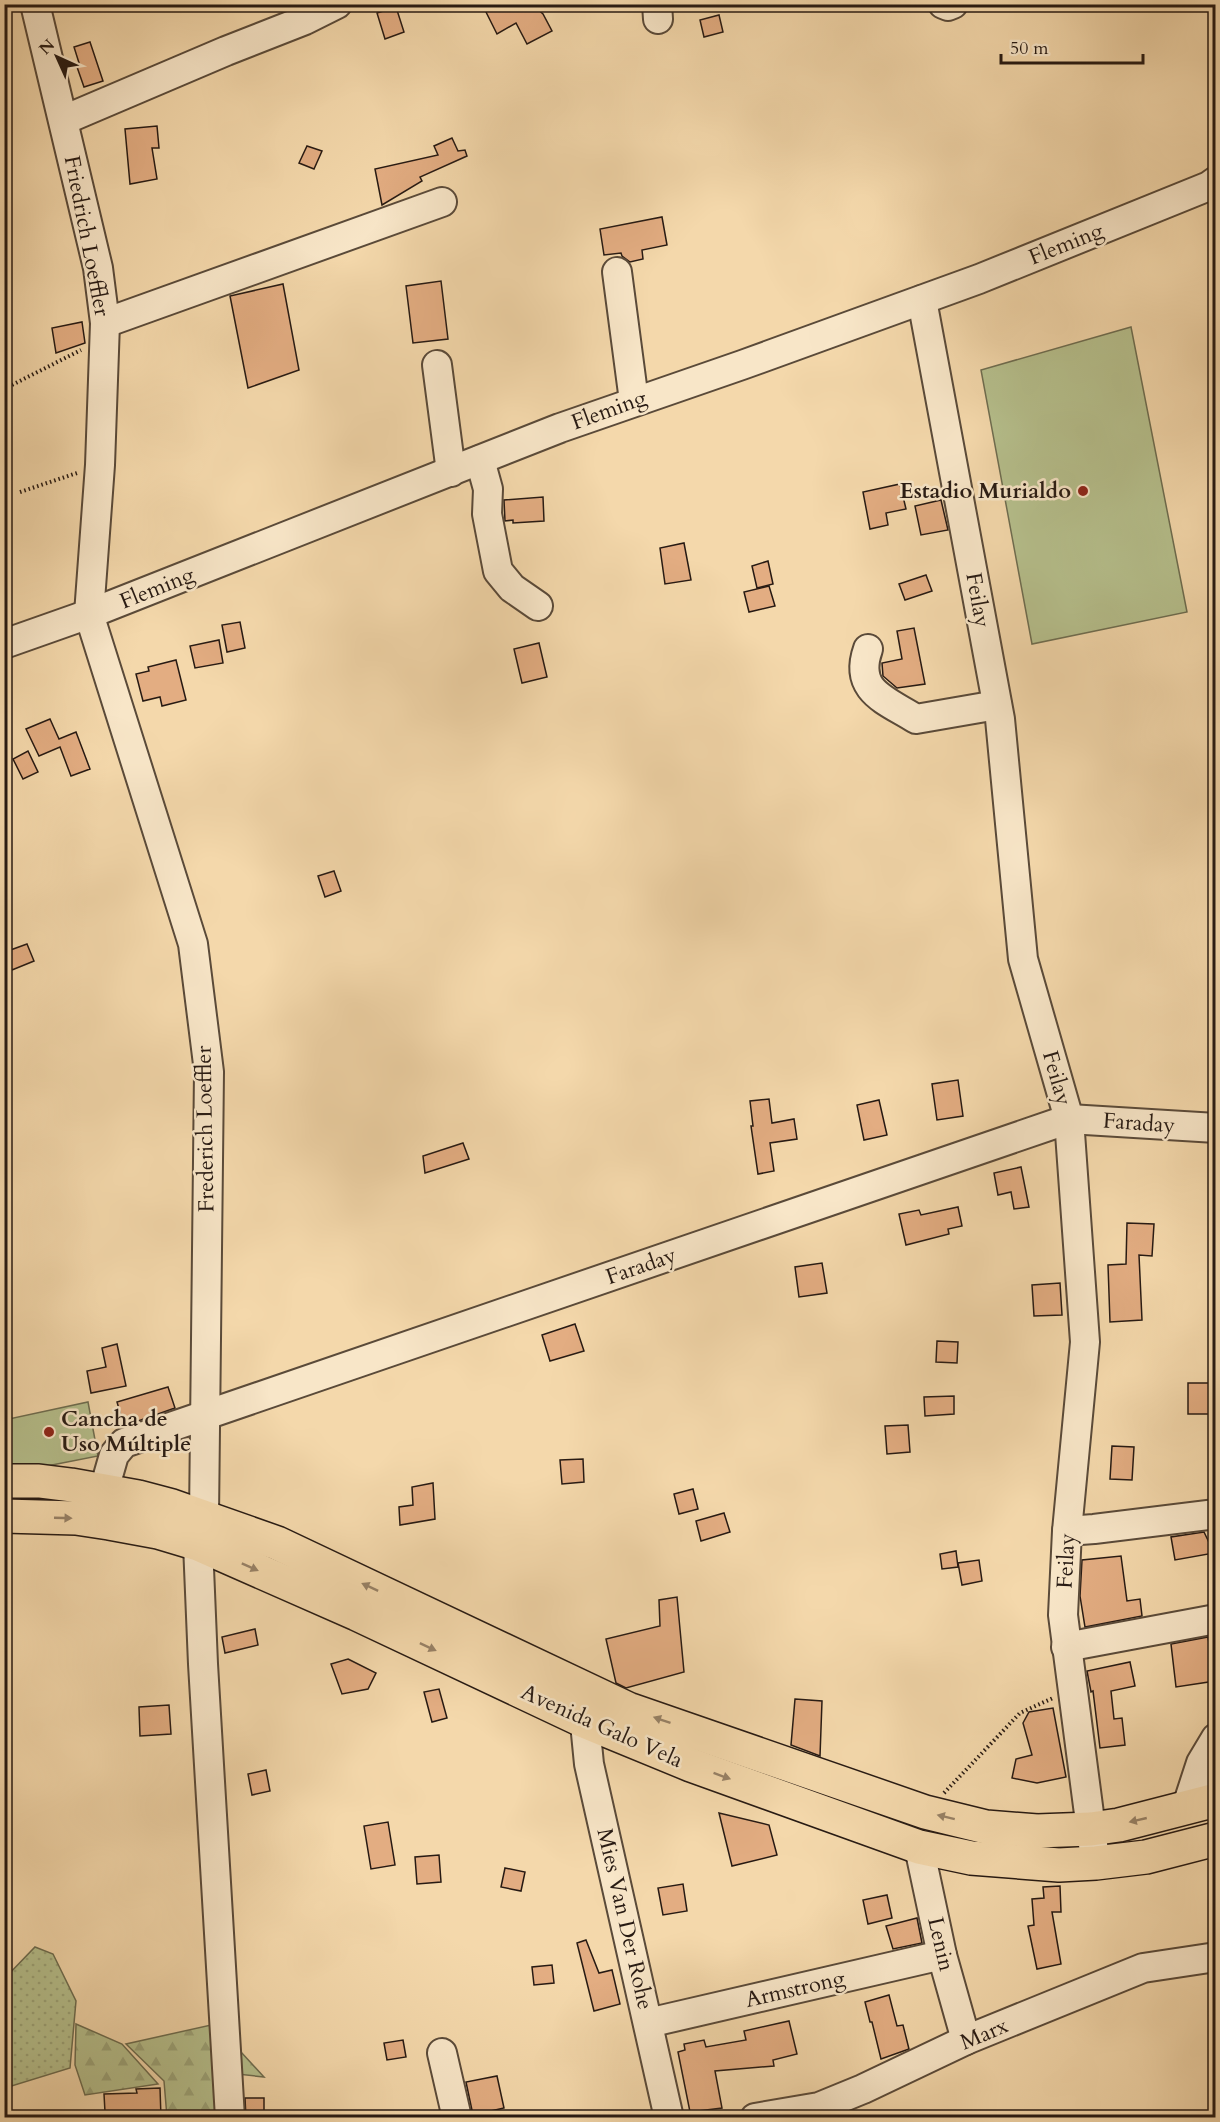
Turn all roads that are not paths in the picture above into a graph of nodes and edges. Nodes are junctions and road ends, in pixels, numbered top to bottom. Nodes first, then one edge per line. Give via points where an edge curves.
1 (35, 4) edge
2 (338, 4) edge
3 (943, 4) edge
4 (953, 4) edge
5 (64, 120) junction
6 (1213, 178) edge
7 (442, 202) dead end
8 (617, 272) dead end
9 (922, 300) junction
10 (104, 331) junction
11 (437, 365) dead end
12 (634, 401) junction
13 (480, 460) junction
14 (451, 472) junction
15 (538, 606) dead end
16 (89, 614) junction
17 (4, 644) edge
18 (868, 649) dead end
19 (997, 705) junction
20 (1069, 1119) junction
21 (1215, 1128) edge
22 (204, 1416) junction
23 (4, 1480) edge
24 (104, 1490) junction
25 (1215, 1514) edge
26 (4, 1516) edge
27 (201, 1531) junction
28 (1067, 1531) junction
29 (1215, 1619) edge
30 (1066, 1647) junction
31 (583, 1687) junction
32 (584, 1721) junction
33 (1215, 1738) edge
34 (1201, 1805) edge
35 (1091, 1829) junction
36 (1215, 1839) edge
37 (919, 1847) junction
38 (1096, 1863) junction
39 (942, 1955) junction
40 (1215, 1957) edge
41 (648, 2023) junction
42 (966, 2040) junction
43 (442, 2053) dead end
44 (230, 2118) edge
45 (457, 2118) edge
46 (669, 2118) edge
47 (755, 2118) edge

1 - 5 street, Friedrich Loeffler
2 - 5 street
3 - 4 street
5 - 10 street, Friedrich Loeffler via 98,268
6 - 9 street, Fleming
7 - 10 street
8 - 12 street
9 - 12 street, Fleming
9 - 19 street, Feilay
10 - 16 street, Friedrich Loeffler via 100,465
11 - 14 street
12 - 13 street, Fleming
13 - 14 street, Fleming
13 - 15 street via 488,489 487,514 498,571 512,588
14 - 16 street, Fleming
16 - 17 street, Fleming
16 - 22 street, Frederich Loeffler via 193,944 209,1072
18 - 19 street via 864,678 872,690 916,719
19 - 20 street, Feilay via 1023,959
20 - 21 street, Faraday
20 - 22 street, Faraday
20 - 28 street, Feilay via 1085,1342
22 - 24 street, Faraday via 124,1443 114,1455
22 - 27 street, Frederich Loeffler
23 - 24 main road, Avenida Galo Vela
24 - 27 main road, Avenida Galo Vela via 172,1506
25 - 28 street
26 -> 27 main road, Avenida Galo Vela via 76,1518 158,1532
31 -> 27 main road, Avenida Galo Vela via 277,1543
27 -> 32 main road, Avenida Galo Vela via 357,1614
27 - 44 street, Frederich Loeffler via 203,1664
28 - 30 street, Feilay via 1063,1615
29 - 30 street
30 - 35 street, Feilay
31 - 32 street, Mies Van Der Rohe
35 -> 31 main road, Avenida Galo Vela via 1037,1831 986,1827 925,1812 628,1709
32 -> 37 main road, Avenida Galo Vela via 691,1765
32 - 41 street, Mies Van Der Rohe via 589,1764
33 - 34 street via 1201,1763
34 -> 35 main road, Avenida Galo Vela
35 - 38 street, Feilay
36 - 38 main road, Avenida Galo Vela via 1146,1857
37 - 38 main road, Avenida Galo Vela via 1016,1863
37 - 39 street, Lenin
39 - 41 street, Armstrong
39 - 42 street, Lenin
40 - 42 street, Marx via 1143,1968
41 - 46 street, Mies Van Der Rohe
42 - 47 street, Marx via 819,2107
43 - 45 street

